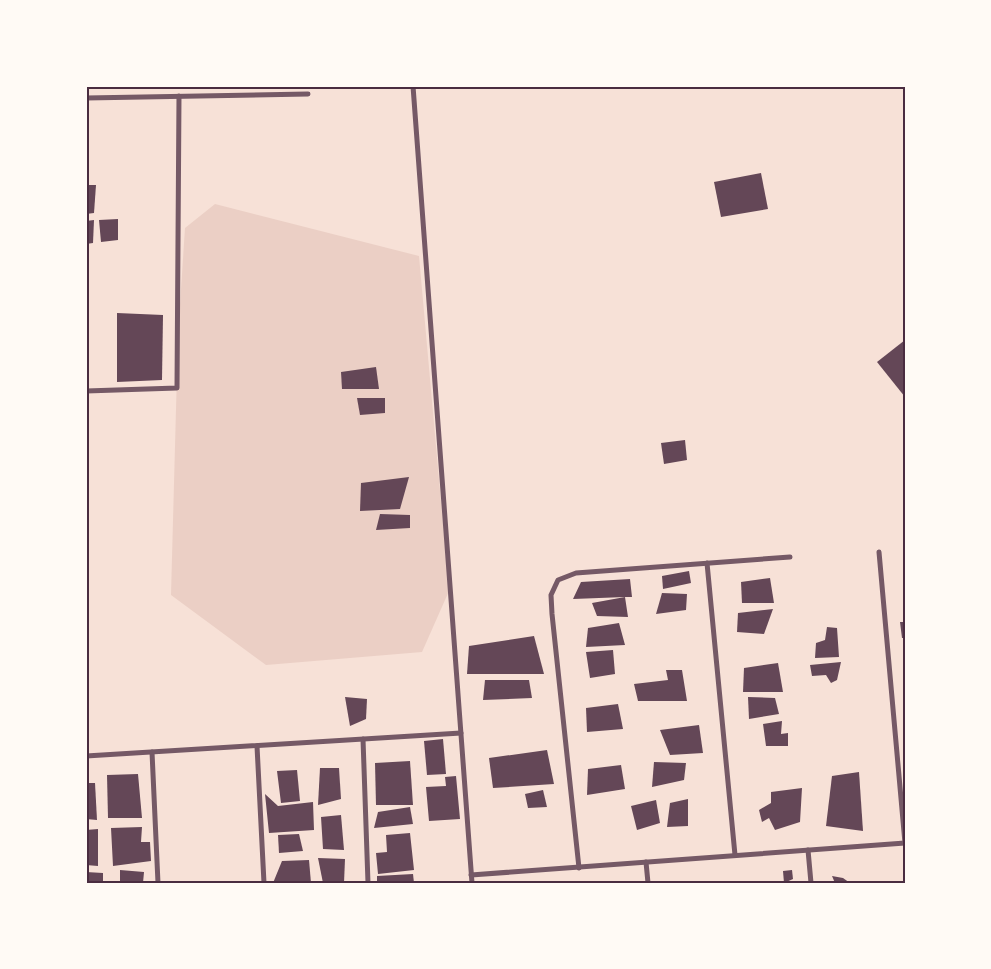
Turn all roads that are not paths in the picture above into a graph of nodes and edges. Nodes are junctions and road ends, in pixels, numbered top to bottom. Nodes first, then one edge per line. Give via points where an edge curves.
1 (413, 86) edge
2 (308, 94) dead end
3 (179, 96) junction
4 (86, 98) edge
5 (86, 391) edge
6 (879, 552) dead end
7 (790, 557) dead end
8 (707, 563) junction
9 (461, 733) junction
10 (363, 739) junction
11 (257, 746) junction
12 (152, 752) junction
13 (86, 756) edge
14 (905, 842) edge
15 (808, 850) junction
16 (735, 855) junction
17 (646, 862) junction
18 (579, 868) junction
19 (471, 875) junction
20 (158, 883) edge
21 (264, 883) edge
22 (368, 883) edge
23 (472, 883) edge
24 (648, 883) edge
25 (811, 883) edge

1 - 9 street
2 - 3 street
3 - 4 street
3 - 5 street via 177,388
6 - 14 street
7 - 8 street
8 - 16 street
8 - 18 street via 576,573 558,580 551,595
9 - 10 street
9 - 19 street
10 - 11 street
10 - 22 street
11 - 12 street
11 - 21 street
12 - 13 street
12 - 20 street
14 - 15 street
15 - 16 street
15 - 25 street
16 - 17 street
17 - 18 street
17 - 24 street
18 - 19 street
19 - 23 street

